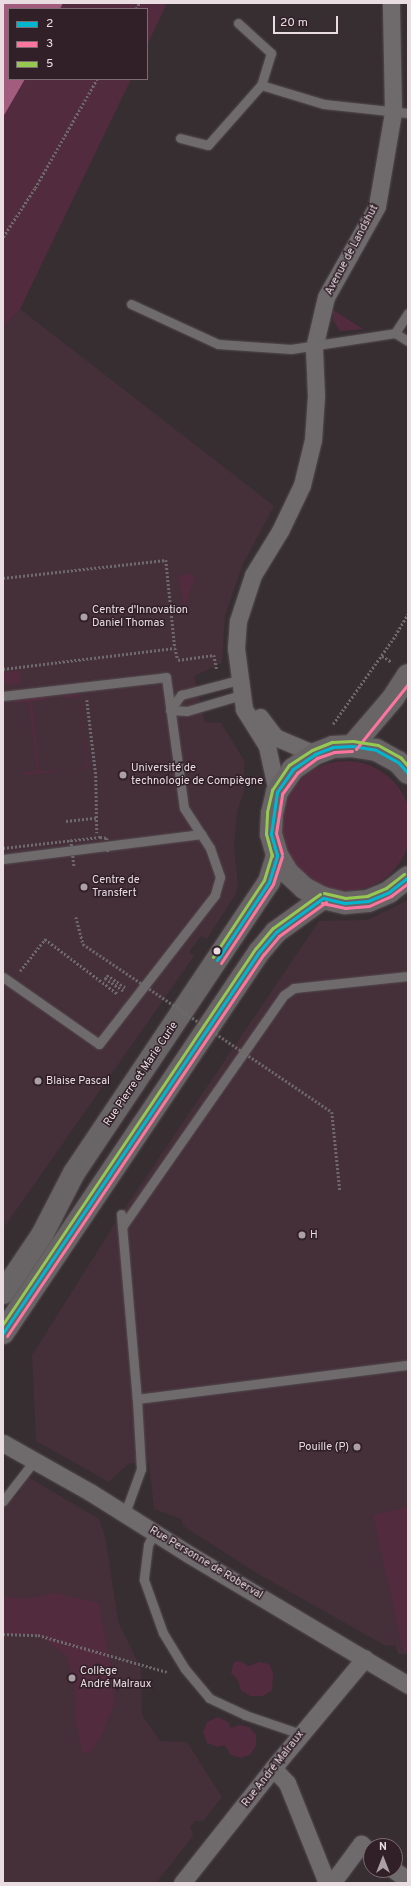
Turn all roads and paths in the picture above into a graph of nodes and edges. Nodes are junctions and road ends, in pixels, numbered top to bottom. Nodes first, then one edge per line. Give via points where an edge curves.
1 (391, 3) edge
2 (238, 23) dead end
3 (96, 80) edge
4 (261, 85) junction
5 (400, 113) edge
6 (180, 138) dead end
7 (3, 237) edge
8 (131, 304) dead end
9 (408, 313) edge
10 (395, 333) junction
11 (408, 341) edge
12 (314, 348) junction
13 (3, 578) edge
14 (408, 614) edge
15 (175, 648) junction
16 (3, 669) edge
17 (408, 675) edge
18 (219, 677) dead end
19 (85, 686) junction
20 (240, 688) junction
21 (3, 696) edge
22 (170, 710) junction
23 (330, 729) dead end
24 (352, 746) junction
25 (315, 754) junction
26 (408, 773) edge
27 (278, 792) junction
28 (96, 818) junction
29 (66, 821) dead end
30 (201, 834) junction
31 (71, 840) junction
32 (97, 846) junction
33 (3, 848) edge
34 (108, 854) dead end
35 (277, 855) junction
36 (3, 859) edge
37 (74, 866) dead end
38 (408, 878) edge
39 (323, 898) junction
40 (76, 917) dead end
41 (408, 976) edge
42 (3, 977) edge
43 (11, 982) junction
44 (128, 984) dead end
45 (127, 994) dead end
46 (123, 998) dead end
47 (340, 1191) dead end
48 (121, 1214) dead end
49 (122, 1227) junction
50 (3, 1293) edge
51 (3, 1333) edge
52 (408, 1365) edge
53 (137, 1399) junction
54 (3, 1442) edge
55 (34, 1461) junction
56 (3, 1501) edge
57 (125, 1514) junction
58 (154, 1533) junction
59 (3, 1634) edge
60 (365, 1658) junction
61 (194, 1679) junction
62 (408, 1684) edge
63 (301, 1734) junction
64 (273, 1768) junction
65 (363, 1846) edge
66 (182, 1883) edge
67 (327, 1883) edge
68 (332, 1883) edge

1 - 5 street, Avenue de Landshut
2 - 4 lane via 271,52
3 - 7 path via 35,188
4 - 5 lane via 324,104
4 - 6 lane via 208,145
5 - 12 street, Avenue de Landshut via 377,206 326,297
8 - 12 lane via 218,344
9 - 10 lane
10 - 11 lane
10 - 12 lane
12 - 20 street, Avenue de Landshut via 316,396 313,440 302,485 280,531 253,575 238,621 236,648
13 - 15 path via 166,560
14 - 23 path via 394,639
15 - 16 path
15 - 18 path via 178,660 214,655
17 - 24 main road via 389,704
19 - 21 lane
19 - 22 lane via 166,677
19 - 28 path via 96,776
20 - 22 lane via 186,711
20 - 22 lane via 181,695
20 - 25 street via 275,737
20 - 27 street, Avenue de Landshut via 244,709 267,746
22 - 30 lane via 184,808
24 - 25 main road via 333,747
24 - 26 main road via 376,750 398,762
25 - 27 main road via 293,770
27 - 35 main road via 271,827
28 - 29 path
28 - 32 path
30 - 32 lane
30 - 43 lane via 210,848 220,877 215,895 99,1044
31 - 33 path, bridge
31 - 34 path, bridge via 107,838
31 - 37 path, bridge
32 - 36 lane
35 - 39 main road via 288,874 304,888
35 - 50 main road, Rue Pierre et Marie Curie via 270,882 74,1173 42,1235
38 - 39 main road via 389,892 368,901 345,903
39 - 51 main road via 276,932 260,951
40 - 47 path, bridge via 83,944 131,979 332,1112
41 - 49 lane via 294,988 284,995
42 - 43 lane
43 - 46 path via 45,939
44 - 45 path via 126,988 107,975 105,979
48 - 49 lane
49 - 53 lane
52 - 53 lane
53 - 57 lane via 142,1469
54 - 55 street, Rue Personne de Roberval
55 - 56 lane
55 - 57 street, Rue Personne de Roberval
57 - 58 street, Rue Personne de Roberval
58 - 60 street, Rue Personne de Roberval
58 - 61 lane via 148,1544 144,1580 163,1633
59 - 61 path via 38,1635
60 - 62 street, Rue Personne de Roberval
60 - 63 street, Rue André Malraux
61 - 63 lane via 209,1698 245,1715
63 - 64 street, Rue André Malraux
64 - 66 street, Rue André Malraux
64 - 67 street via 287,1783
65 - 68 street via 361,1844

